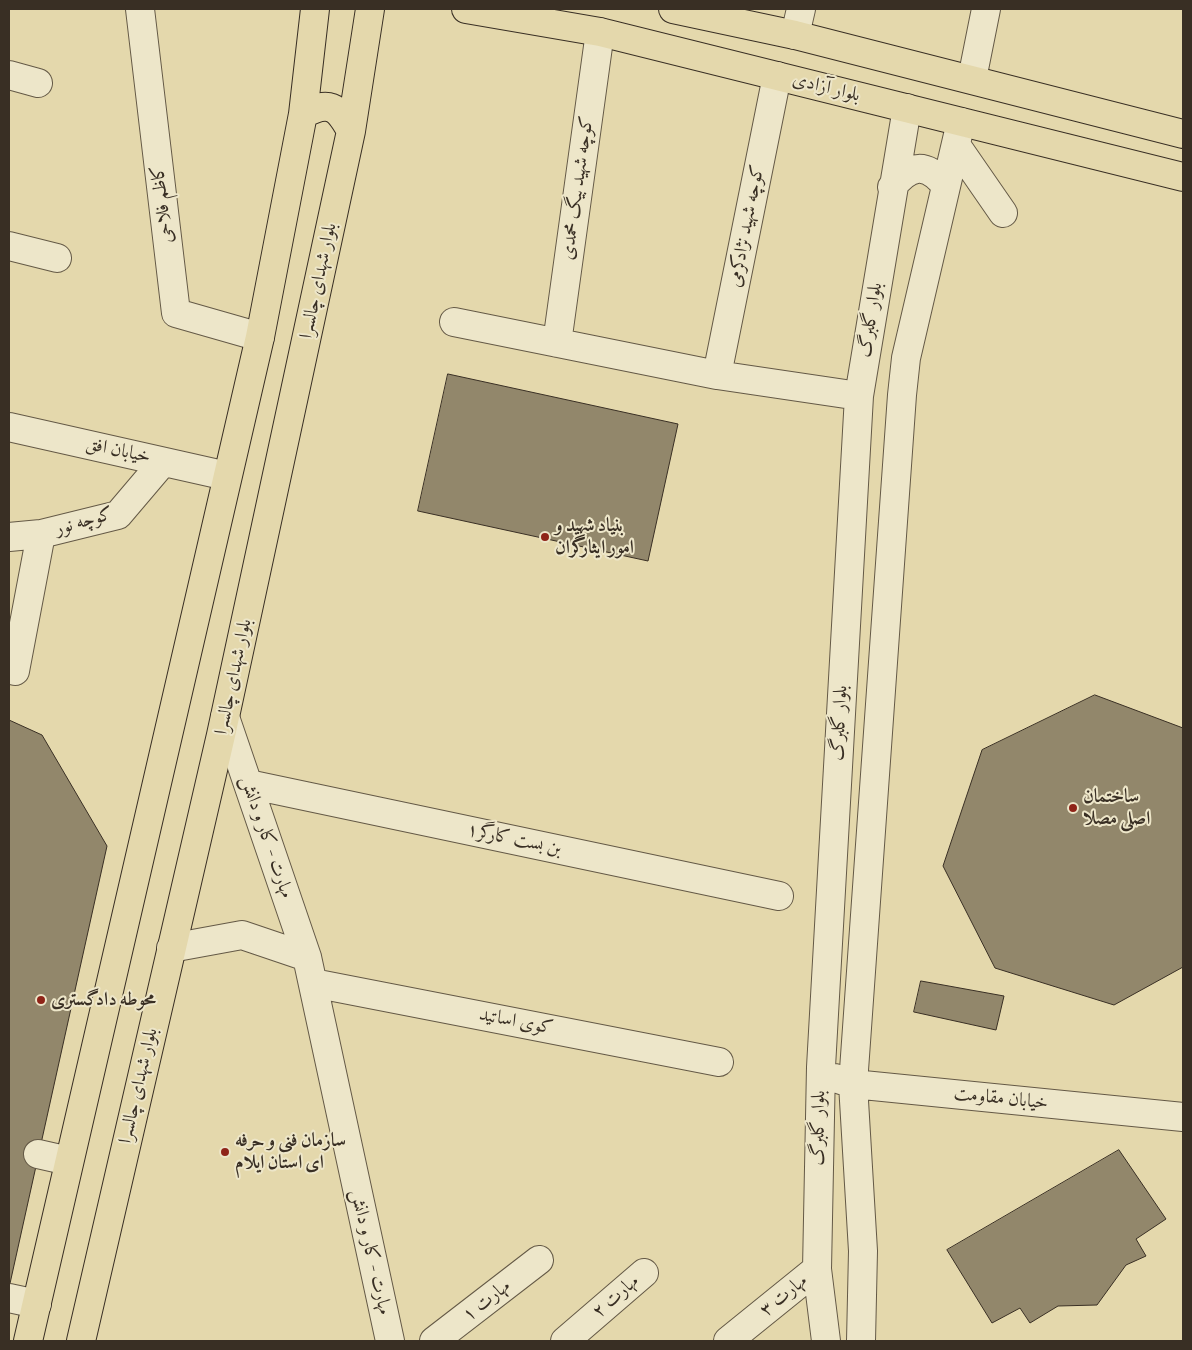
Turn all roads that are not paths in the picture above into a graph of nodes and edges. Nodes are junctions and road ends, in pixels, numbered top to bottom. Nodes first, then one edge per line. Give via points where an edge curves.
1 (140, 9) edge
2 (315, 9) edge
3 (370, 9) edge
4 (466, 9) edge
5 (673, 9) edge
6 (986, 9) edge
7 (520, 14) edge
8 (798, 22) edge
9 (600, 32) junction
10 (9, 75) edge
11 (777, 76) junction
12 (972, 79) junction
13 (38, 83) dead end
14 (907, 108) junction
15 (303, 114) junction
16 (351, 131) junction
17 (959, 133) junction
18 (1183, 134) edge
19 (1183, 177) edge
20 (946, 186) junction
21 (892, 187) junction
22 (1003, 213) dead end
23 (9, 246) edge
24 (57, 258) dead end
25 (454, 322) dead end
26 (260, 337) junction
27 (557, 343) junction
28 (717, 375) junction
29 (859, 396) junction
30 (9, 427) edge
31 (163, 462) junction
32 (227, 476) junction
33 (41, 534) junction
34 (9, 537) edge
35 (9, 669) edge
36 (225, 717) junction
37 (248, 784) junction
38 (779, 896) dead end
39 (171, 948) junction
40 (310, 970) junction
41 (720, 1062) dead end
42 (820, 1073) junction
43 (853, 1084) junction
44 (1183, 1117) edge
45 (38, 1154) dead end
46 (69, 1161) junction
47 (539, 1260) dead end
48 (817, 1269) junction
49 (644, 1273) dead end
50 (9, 1298) edge
51 (37, 1304) junction
52 (28, 1341) edge
53 (81, 1341) edge
54 (390, 1341) edge
55 (434, 1341) edge
56 (565, 1341) edge
57 (728, 1341) edge
58 (826, 1341) edge
59 (861, 1341) edge

1 - 26 street, کاظم فلاحی via 176,313
2 - 15 main road
3 - 16 main road, بلوار شهدای چالسرا
4 - 7 main road, بلوار آزادی
5 - 8 main road
6 - 12 street
7 - 9 main road, بلوار آزادی
8 - 12 main road
9 - 11 main road, بلوار آزادی
9 - 27 street, کوچه شهید بیگ محمدی
10 - 13 street
11 - 14 main road, بلوار آزادی
11 - 28 street, کوچه شهید نژادکرمی
12 - 18 main road
14 - 17 main road, بلوار آزادی
14 - 21 street, بلوار گلبرگ
15 - 16 main road via 319,106 332,107 342,115
15 - 26 main road
16 - 36 main road, بلوار شهدای چالسرا
17 - 19 main road, بلوار آزادی
17 - 20 street, بلوار گلبرگ
17 - 22 street
20 - 21 street via 930,170 918,169 904,172
20 - 43 street, بلوار گلبرگ via 906,358
21 - 29 street, بلوار گلبرگ
23 - 24 street
25 - 27 street
26 - 32 main road
27 - 28 street
28 - 29 street
29 - 42 street, بلوار گلبرگ
30 - 31 street, خیابان افق
31 - 32 street, خیابان افق
31 - 33 street, کوچه نور via 118,515
32 - 46 main road
33 - 34 street, کوچه نور
33 - 35 street, کوچه نور via 15,671
36 - 37 street, مهارت - کار و دانش
36 - 39 main road, بلوار شهدای چالسرا
37 - 38 street, بن بست کارگر۱
37 - 40 street, مهارت - کار و دانش
39 - 40 street via 242,935
39 - 53 main road, بلوار شهدای چالسرا
40 - 41 street, کوی اساتید
40 - 54 street, مهارت - کار و دانش
42 - 43 street, خیابان مقاومت
42 - 48 street, بلوار گلبرگ
43 - 44 street, خیابان مقاومت
43 - 59 street, بلوار گلبرگ via 863,1251
45 - 46 street
46 - 51 main road
47 - 55 street, مهارت ۱
48 - 57 street, مهارت ۳
48 - 58 street, بلوار گلبرگ
49 - 56 street, مهارت ۲
50 - 51 street
51 - 52 main road

